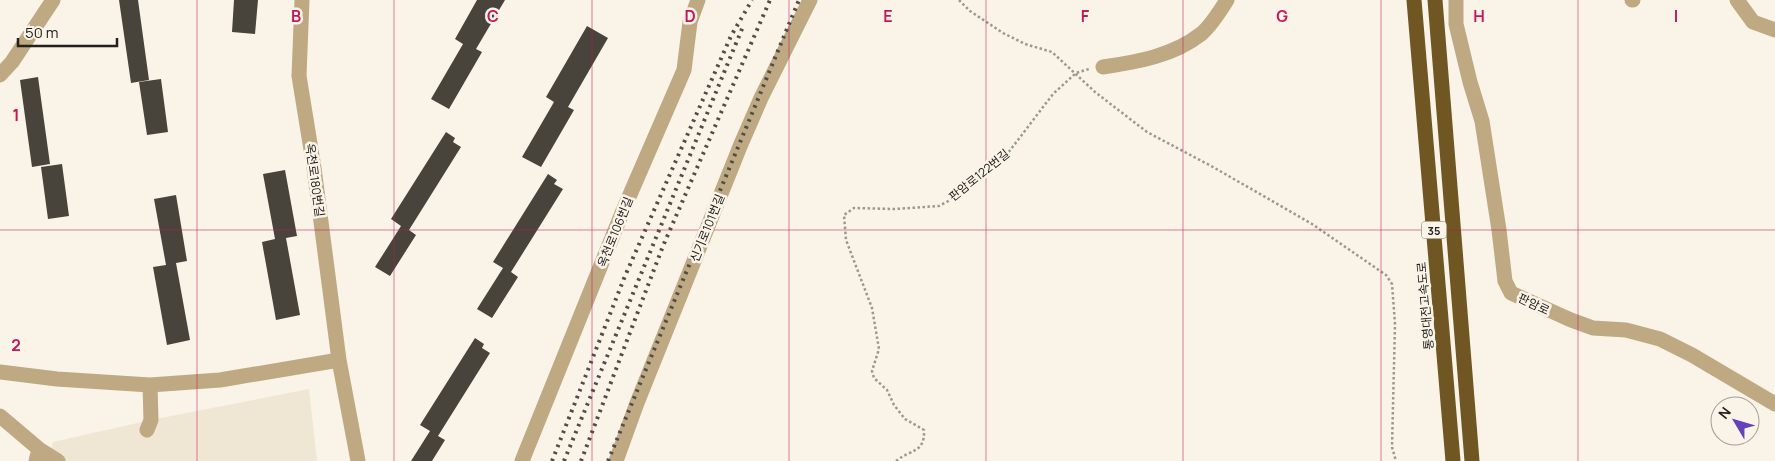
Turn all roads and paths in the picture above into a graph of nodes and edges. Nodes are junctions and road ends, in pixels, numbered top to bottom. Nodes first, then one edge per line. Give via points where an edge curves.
1 (52, 0) edge
2 (302, 0) edge
3 (698, 0) edge
4 (810, 0) edge
5 (959, 0) edge
6 (1227, 0) edge
7 (1414, 0) edge
8 (1435, 0) edge
9 (1456, 0) edge
10 (1737, 0) edge
11 (1775, 30) edge
12 (1103, 67) joint
13 (1076, 73) junction
14 (0, 75) edge
15 (339, 360) junction
16 (0, 372) edge
17 (150, 385) junction
18 (1775, 404) edge
19 (0, 416) edge
20 (147, 430) dead end
21 (37, 455) edge
22 (58, 461) edge
23 (358, 461) edge
24 (522, 461) edge
25 (616, 461) edge
26 (896, 461) edge
27 (1396, 461) edge
28 (1453, 461) edge
29 (1472, 461) edge

1 - 14 street
2 - 15 street, 옥천로180번길 via 299,76
3 - 24 street, 옥천로106번길 via 690,22 684,70 622,213
4 - 25 street, 신기로101번길 via 745,135
5 - 13 path via 1003,33 1052,52
6 - 12 street via 1202,33 1179,48 1141,62
7 - 28 highway, 통영대전고속도로 / 35
8 - 29 highway, 35
9 - 18 street, 판암로 via 1456,24 1482,120 1505,281 1512,293 1593,328 1626,330 1660,339
10 - 11 street via 1753,22
12 - 13 path, 판암로122번길
13 - 26 path, 판암로122번길 via 1053,94 1008,153 954,198 939,206 854,208 844,215 846,240 872,308 879,349 872,371 874,378 887,390 905,419 924,430 924,441 918,449
13 - 27 path via 1147,132 1312,224 1386,275 1392,284 1395,324 1392,447
15 - 17 street via 220,380
15 - 23 street, 옥천로180번길
16 - 17 street
17 - 20 street via 151,420
19 - 21 street
21 - 22 street

